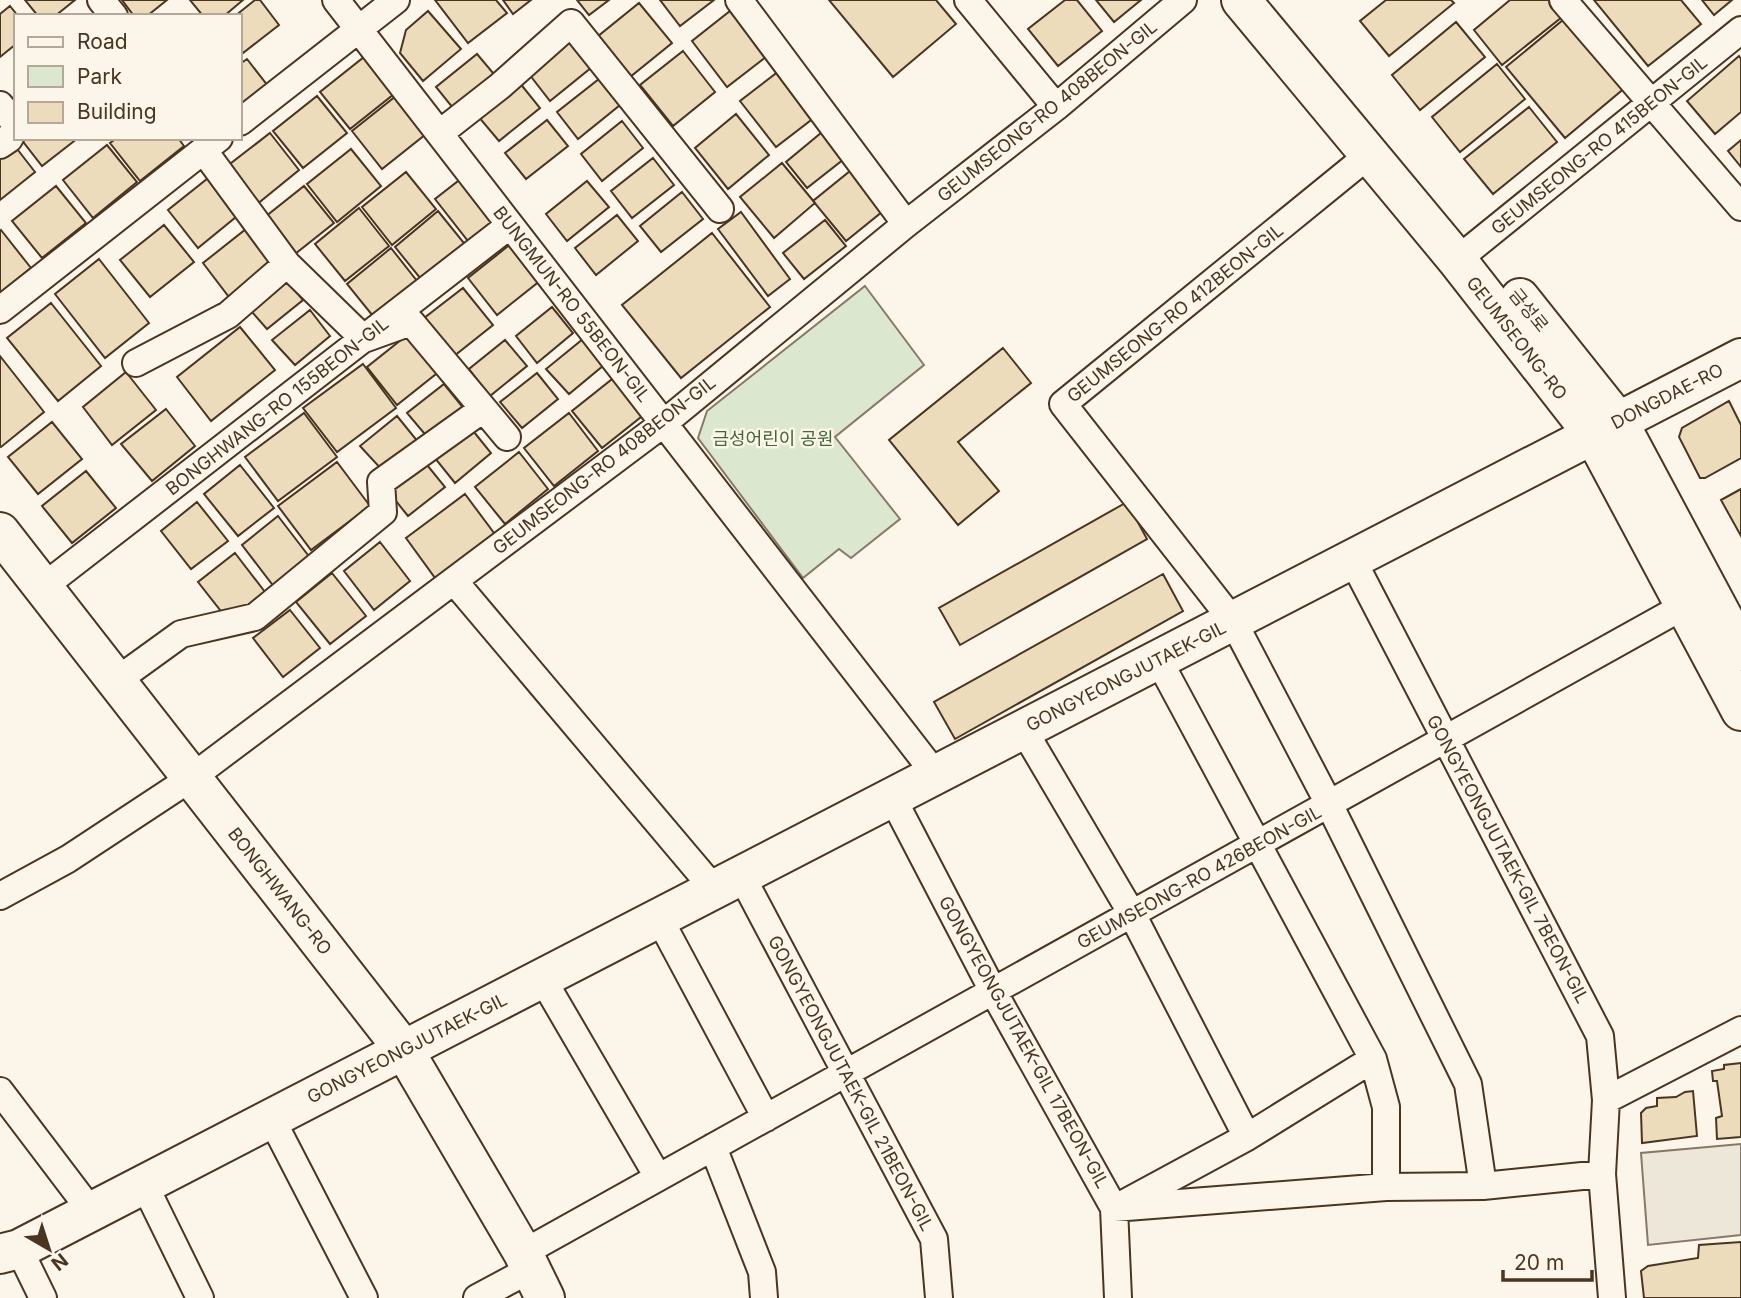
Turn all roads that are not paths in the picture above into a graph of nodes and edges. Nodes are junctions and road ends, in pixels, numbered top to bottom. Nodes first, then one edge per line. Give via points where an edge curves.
1 (101, 0) edge
2 (337, 0) edge
3 (396, 0) edge
4 (739, 0) edge
5 (968, 0) edge
6 (1183, 0) edge
7 (1241, 0) edge
8 (1273, 0) edge
9 (1563, 0) edge
10 (112, 14) edge
11 (359, 29) junction
12 (1741, 30) edge
13 (1652, 102) junction
14 (0, 105) edge
15 (1056, 107) junction
16 (242, 120) edge
17 (14, 122) edge
18 (14, 129) edge
19 (440, 133) junction
20 (211, 144) edge
21 (0, 145) edge
22 (1370, 154) junction
23 (1741, 207) edge
24 (720, 209) dead end
25 (906, 223) junction
26 (510, 225) junction
27 (1466, 252) junction
28 (287, 264) junction
29 (0, 310) edge
30 (364, 338) junction
31 (1741, 358) edge
32 (136, 363) dead end
33 (483, 409) junction
34 (664, 423) junction
35 (1605, 428) junction
36 (507, 437) dead end
37 (0, 532) edge
38 (1352, 559) junction
39 (454, 581) junction
40 (43, 587) junction
41 (1685, 606) junction
42 (1233, 621) junction
43 (1741, 651) edge
44 (1158, 659) junction
45 (116, 681) junction
46 (1741, 711) edge
47 (1023, 729) junction
48 (1445, 739) junction
49 (936, 775) junction
50 (191, 778) junction
51 (892, 797) junction
52 (1329, 804) junction
53 (1259, 843) junction
54 (727, 882) junction
55 (0, 896) edge
56 (1132, 914) junction
57 (659, 918) junction
58 (542, 978) junction
59 (993, 991) junction
60 (1741, 1030) edge
61 (404, 1050) junction
62 (1373, 1059) junction
63 (845, 1074) junction
64 (0, 1091) edge
65 (1606, 1100) junction
66 (271, 1118) junction
67 (766, 1118) junction
68 (1247, 1137) junction
69 (713, 1147) junction
70 (1602, 1174) junction
71 (659, 1177) junction
72 (144, 1184) junction
73 (1483, 1186) junction
74 (1387, 1187) junction
75 (1114, 1208) junction
76 (91, 1211) junction
77 (9, 1251) edge
78 (533, 1273) edge
79 (43, 1298) edge
80 (200, 1298) edge
81 (363, 1298) edge
82 (477, 1298) edge
83 (765, 1298) edge
84 (939, 1298) edge
85 (1118, 1298) edge
86 (1612, 1298) edge

1 - 10 street
2 - 11 street, BUNGMUN-RO 55BEON-GIL
3 - 11 street
4 - 25 street
5 - 15 street
6 - 15 street, GEUMSEONG-RO 408BEON-GIL
7 - 22 street, GEUMSEONG-RO
8 - 27 street, 금성로
9 - 13 street
11 - 16 street
11 - 19 street, BUNGMUN-RO 55BEON-GIL
12 - 13 street, GEUMSEONG-RO 415BEON-GIL
13 - 23 street
13 - 27 street, GEUMSEONG-RO 415BEON-GIL
14 - 17 street
15 - 25 street, GEUMSEONG-RO 408BEON-GIL
18 - 21 street
19 - 24 street via 571,23
19 - 26 street, BUNGMUN-RO 55BEON-GIL
20 - 28 street
20 - 29 street
22 - 27 street, GEUMSEONG-RO
22 - 42 street, GEUMSEONG-RO 412BEON-GIL via 1063,404
25 - 34 street, GEUMSEONG-RO 408BEON-GIL
26 - 30 street, BONGHWANG-RO 155BEON-GIL
26 - 34 street, BUNGMUN-RO 55BEON-GIL
27 - 35 street, 금성로
28 - 30 street
28 - 32 street via 228,315
30 - 33 street via 411,322
30 - 40 street, BONGHWANG-RO 155BEON-GIL
31 - 35 street, DONGDAE-RO
33 - 36 street
33 - 45 street via 381,482 383,512 255,617 181,634
34 - 39 street, GEUMSEONG-RO 408BEON-GIL
34 - 49 street, BUNGMUN-RO 55BEON-GIL
35 - 38 street, GONGYEONGJUTAEK-GIL
35 - 41 street
35 - 43 street, 금성로
37 - 40 street, BONGHWANG-RO
38 - 42 street, GONGYEONGJUTAEK-GIL
38 - 48 street, GONGYEONGJUTAEK-GIL 7BEON-GIL
39 - 50 street, GEUMSEONG-RO 408BEON-GIL
39 - 54 street, GONGYEONGJUTAEK-GIL 21BEON-GIL
40 - 45 street, BONGHWANG-RO
41 - 46 street
41 - 48 street, GEUMSEONG-RO 426BEON-GIL
42 - 44 street, GONGYEONGJUTAEK-GIL
42 - 52 street
44 - 47 street, GONGYEONGJUTAEK-GIL
44 - 53 street
45 - 50 street, BONGHWANG-RO
47 - 49 street, GONGYEONGJUTAEK-GIL
47 - 56 street
48 - 52 street, GEUMSEONG-RO 426BEON-GIL
48 - 65 street, GONGYEONGJUTAEK-GIL 7BEON-GIL via 1601,1036
49 - 51 street, GONGYEONGJUTAEK-GIL
50 - 55 street, GEUMSEONG-RO 408BEON-GIL via 68,859
50 - 61 street, BONGHWANG-RO
51 - 54 street, GONGYEONGJUTAEK-GIL
51 - 59 street, GONGYEONGJUTAEK-GIL 17BEON-GIL
52 - 53 street, GEUMSEONG-RO 426BEON-GIL
52 - 73 street via 1468,1084
53 - 56 street, GEUMSEONG-RO 426BEON-GIL
53 - 62 street
54 - 57 street, GONGYEONGJUTAEK-GIL
54 - 63 street, GONGYEONGJUTAEK-GIL 21BEON-GIL
56 - 59 street, GEUMSEONG-RO 426BEON-GIL
56 - 68 street
57 - 58 street, GONGYEONGJUTAEK-GIL
57 - 67 street
58 - 61 street, GONGYEONGJUTAEK-GIL
58 - 71 street
59 - 63 street, GEUMSEONG-RO 426BEON-GIL
59 - 75 street, GONGYEONGJUTAEK-GIL 17BEON-GIL
60 - 65 street
61 - 66 street, GONGYEONGJUTAEK-GIL
61 - 78 street, BONGHWANG-RO
62 - 68 street
62 - 74 street via 1386,1107
63 - 67 street, GEUMSEONG-RO 426BEON-GIL
63 - 84 street, GONGYEONGJUTAEK-GIL 21BEON-GIL via 934,1239
64 - 76 street
65 - 70 street, GONGYEONGJUTAEK-GIL 7BEON-GIL
66 - 72 street, GONGYEONGJUTAEK-GIL
66 - 81 street
67 - 69 street, GEUMSEONG-RO 426BEON-GIL
68 - 75 street
69 - 71 street, GEUMSEONG-RO 426BEON-GIL
69 - 83 street via 762,1272
70 - 73 street
70 - 86 street, GONGYEONGJUTAEK-GIL 7BEON-GIL
71 - 78 street, GEUMSEONG-RO 426BEON-GIL
72 - 76 street, GONGYEONGJUTAEK-GIL
72 - 80 street
73 - 74 street
74 - 75 street
75 - 85 street, GONGYEONGJUTAEK-GIL 17BEON-GIL
76 - 77 street, GONGYEONGJUTAEK-GIL
77 - 79 street, GONGYEONGJUTAEK-GIL
78 - 82 street

